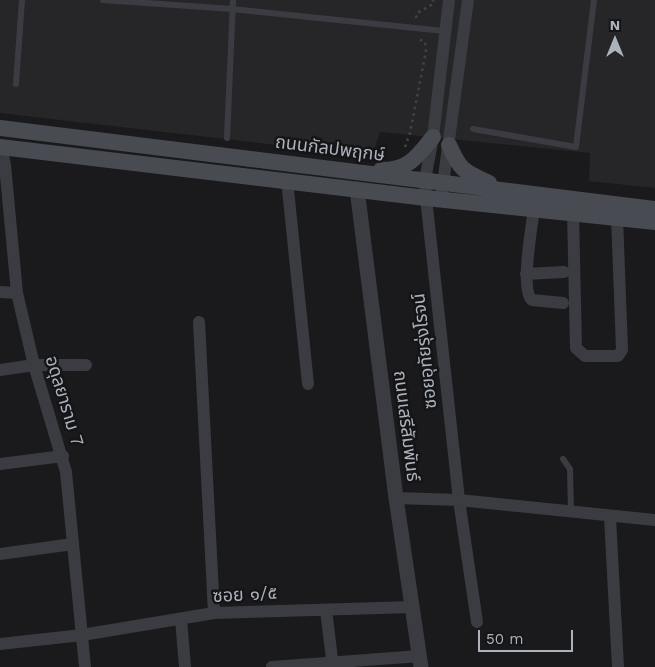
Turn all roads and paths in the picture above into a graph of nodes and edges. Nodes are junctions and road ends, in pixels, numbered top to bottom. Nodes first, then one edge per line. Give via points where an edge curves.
1 (22, 0) edge
2 (103, 0) edge
3 (233, 0) edge
4 (433, 0) edge
5 (449, 0) edge
6 (468, 0) edge
7 (594, 0) edge
8 (232, 9) junction
9 (415, 28) junction
10 (444, 31) junction
11 (16, 84) dead end
12 (0, 128) edge
13 (473, 129) dead end
14 (433, 136) junction
15 (227, 138) dead end
16 (450, 145) junction
17 (0, 147) edge
18 (400, 150) dead end
19 (326, 153) dead end
20 (383, 155) dead end
21 (321, 169) junction
22 (288, 180) junction
23 (425, 180) junction
24 (443, 183) junction
25 (356, 189) junction
26 (505, 190) junction
27 (433, 199) junction
28 (534, 209) junction
29 (655, 209) edge
30 (573, 212) junction
31 (616, 217) junction
32 (655, 222) edge
33 (564, 272) dead end
34 (526, 274) junction
35 (0, 292) edge
36 (17, 293) junction
37 (562, 303) dead end
38 (199, 322) dead end
39 (34, 364) junction
40 (86, 365) dead end
41 (0, 370) edge
42 (308, 384) dead end
43 (63, 456) junction
44 (563, 459) dead end
45 (0, 464) edge
46 (396, 498) junction
47 (459, 500) junction
48 (571, 512) junction
49 (610, 517) junction
50 (655, 520) edge
51 (73, 544) junction
52 (0, 554) edge
53 (412, 607) junction
54 (326, 610) junction
55 (214, 613) junction
56 (181, 619) junction
57 (477, 622) dead end
58 (82, 635) junction
59 (0, 644) edge
60 (421, 661) edge
61 (332, 665) edge
62 (85, 667) edge
63 (185, 667) edge
64 (272, 667) edge
65 (618, 667) edge

1 - 11 lane
2 - 8 lane
3 - 8 lane
4 - 9 path via 428,9 417,13
5 - 10 street
6 - 16 street
7 - 13 lane via 576,147
8 - 9 lane
8 - 15 lane
9 - 10 lane
9 - 18 path via 415,36 425,42 426,51 410,133
10 - 14 street
12 - 21 main road, ถนนกัลปพฤกษ์
14 - 21 main road via 415,159 404,167 384,170
14 - 23 street
16 - 24 street
16 - 26 main road via 458,165 468,174
17 - 22 main road, ถนนกัลปพฤกษ์
17 - 36 street, อดุลยาราม 7 via 5,165
19 - 20 path
21 - 23 main road, ถนนกัลปพฤกษ์
22 - 25 main road, ถนนกัลปพฤกษ์
22 - 42 street
23 - 24 main road, ถนนกัลปพฤกษ์
23 - 27 street
24 - 26 main road, ถนนกัลปพฤกษ์
24 - 27 street
25 - 27 main road, ถนนกัลปพฤกษ์
25 - 46 street, ถนนเสรีสัมพันธ์
26 - 29 main road, ถนนกัลปพฤกษ์
27 - 28 main road, ถนนกัลปพฤกษ์
27 - 47 street, ซอยอุทัยรุ่งโรจน์
28 - 30 main road, ถนนกัลปพฤกษ์
28 - 34 street
30 - 31 main road, ถนนกัลปพฤกษ์
30 - 31 street via 576,348 585,356 621,354
31 - 32 main road, ถนนกัลปพฤกษ์
33 - 34 street
34 - 37 street via 530,299
35 - 36 street
36 - 39 street, อดุลยาราม 7
38 - 55 street
39 - 40 street
39 - 41 street
39 - 43 street, อดุลยาราม 7
43 - 45 street
43 - 51 street, อดุลยาราม 7
44 - 48 lane via 570,469
46 - 47 street
46 - 53 street, ถนนเสรีสัมพันธ์
47 - 48 street
47 - 57 street, ซอยอุทัยรุ่งโรจน์
48 - 49 street
49 - 50 street
49 - 65 street
51 - 52 street
51 - 58 street, อดุลยาราม 7
53 - 54 street, ซอย ๑/๕
53 - 60 street, ถนนเสรีสัมพันธ์
54 - 55 street, ซอย ๑/๕
54 - 61 street
55 - 56 street, ซอย ๑/๕
56 - 58 street, ซอย ๑/๕
56 - 63 street
58 - 59 street, ซอย ๑/๕
58 - 62 street, อดุลยาราม 7
60 - 61 street
61 - 64 street

